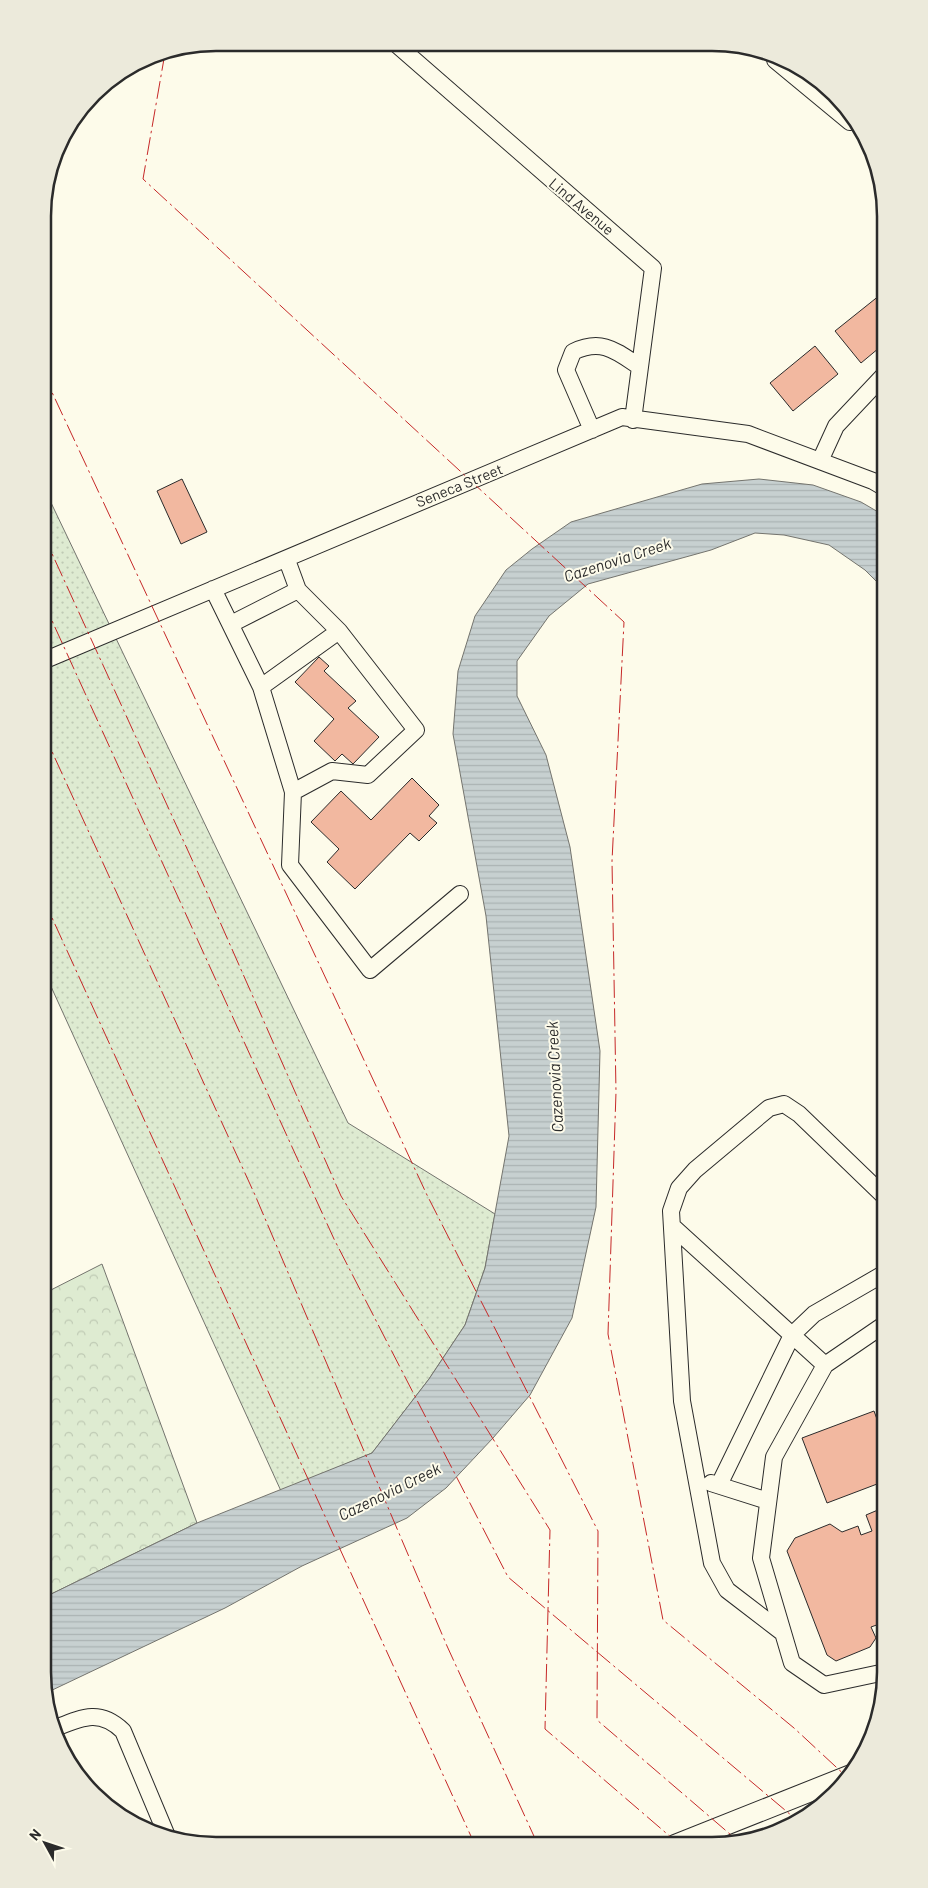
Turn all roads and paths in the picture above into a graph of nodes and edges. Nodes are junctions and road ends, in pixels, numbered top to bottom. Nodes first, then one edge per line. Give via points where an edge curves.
1 (405, 52) edge
2 (784, 68) edge
3 (842, 116) edge
4 (640, 367) junction
5 (877, 383) edge
6 (633, 420) junction
7 (592, 430) junction
8 (820, 460) junction
9 (877, 484) edge
10 (287, 560) junction
11 (214, 589) junction
12 (298, 590) junction
13 (231, 624) junction
14 (339, 631) junction
15 (52, 657) edge
16 (261, 687) junction
17 (293, 792) junction
18 (460, 894) dead end
19 (876, 1189) edge
20 (672, 1226) junction
21 (876, 1277) edge
22 (876, 1330) edge
23 (792, 1335) junction
24 (825, 1365) junction
25 (696, 1478) junction
26 (719, 1486) junction
27 (768, 1501) junction
28 (783, 1633) junction
29 (876, 1674) edge
30 (60, 1726) edge
31 (834, 1782) edge
32 (163, 1827) edge
33 (695, 1837) edge

1 - 4 street, Lind Avenue via 653,268
2 - 3 street
4 - 6 street, Lind Avenue
4 - 7 street via 612,348 586,346 573,352 566,370
5 - 8 street via 836,426
6 - 7 street, Seneca Street via 622,417
6 - 8 street, Seneca Street via 748,434
7 - 10 street, Seneca Street
8 - 9 street, Seneca Street
10 - 11 street, Seneca Street
10 - 12 street
11 - 13 street
11 - 15 street, Seneca Street
12 - 13 street
12 - 14 street
13 - 16 street
14 - 16 street
14 - 17 street via 416,730 368,775 332,771
16 - 17 street
17 - 18 street via 290,865 370,970
19 - 20 street via 799,1114 784,1104 769,1108 695,1170 679,1188 671,1211
20 - 23 street
20 - 25 street via 682,1401
21 - 23 street via 814,1314
22 - 24 street
23 - 24 street
23 - 26 street
24 - 27 street via 774,1457
25 - 26 street
25 - 28 street via 712,1563 727,1590
26 - 27 street
27 - 28 street via 761,1558
28 - 29 street via 792,1664 824,1685
30 - 32 street via 78,1719 96,1717 112,1720 123,1731
31 - 33 main road

